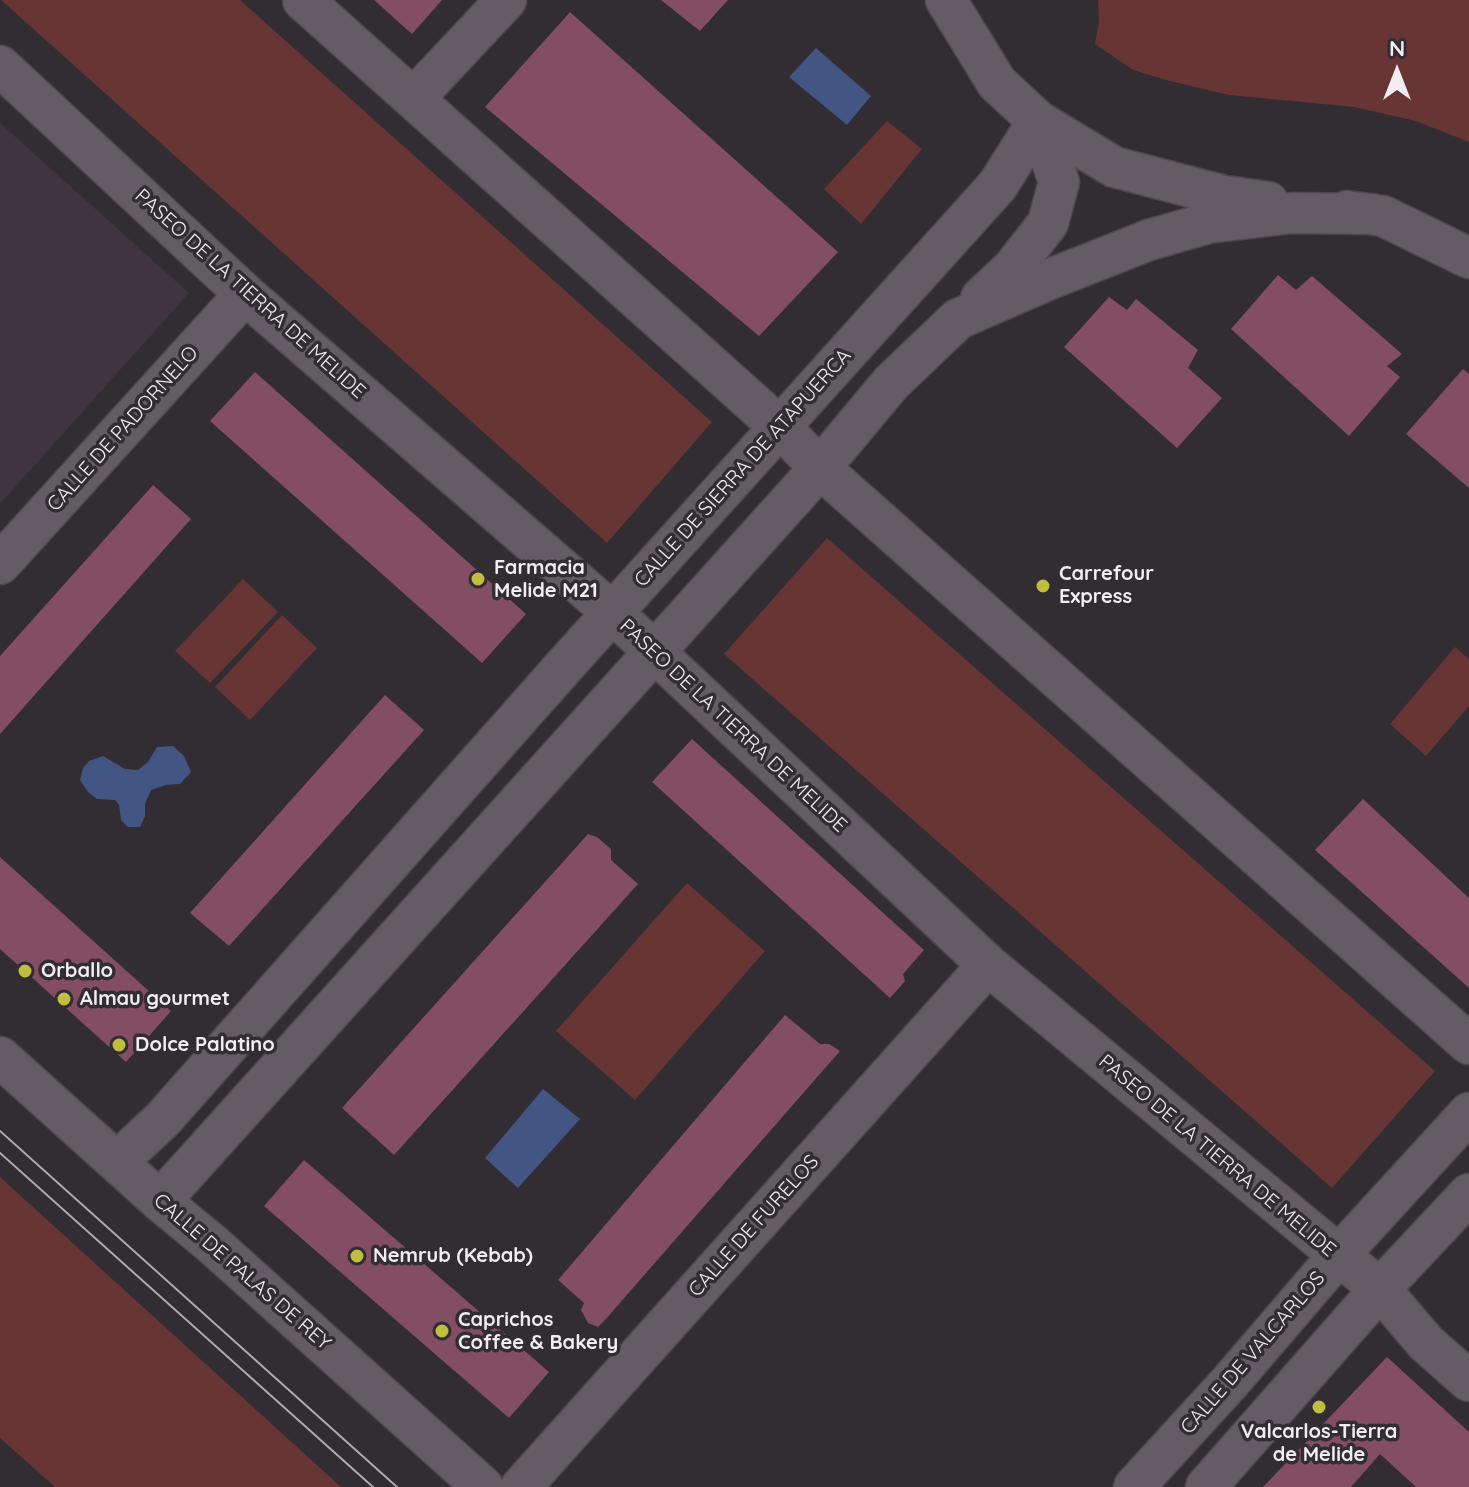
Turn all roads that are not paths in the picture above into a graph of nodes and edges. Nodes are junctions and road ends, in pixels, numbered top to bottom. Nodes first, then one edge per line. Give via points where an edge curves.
1 (303, 0) edge
2 (506, 0) edge
3 (946, 0) edge
4 (0, 66) edge
5 (414, 98) junction
6 (1038, 121) junction
7 (1372, 214) junction
8 (1469, 258) edge
9 (245, 294) junction
10 (958, 319) junction
11 (781, 428) junction
12 (820, 468) junction
13 (0, 564) edge
14 (613, 613) junction
15 (654, 651) junction
16 (988, 965) junction
17 (1469, 1044) edge
18 (0, 1057) edge
19 (1469, 1113) edge
20 (117, 1162) junction
21 (1469, 1194) edge
22 (160, 1201) junction
23 (1338, 1256) junction
24 (1380, 1289) junction
25 (1469, 1381) edge
26 (483, 1487) edge
27 (521, 1487) edge
28 (1134, 1487) edge
29 (1206, 1487) edge

1 - 5 street
2 - 5 street
3 - 6 street via 997,83
4 - 9 street, PASEO DE LA TIERRA DE MELIDE
5 - 11 street
6 - 7 street via 1114,167 1225,196
6 - 10 street via 1059,182 1048,223 1013,268
6 - 11 street, CALLE DE SIERRA DE ATAPUERCA via 998,185
7 - 8 street
7 - 10 street via 1292,213 1208,223 1149,240
9 - 13 street, CALLE DE PADORNELO
9 - 14 street, PASEO DE LA TIERRA DE MELIDE
10 - 12 street via 891,383
11 - 12 street
11 - 14 street, CALLE DE SIERRA DE ATAPUERCA
12 - 15 street
12 - 17 street
14 - 15 street, PASEO DE LA TIERRA DE MELIDE
14 - 20 street, CALLE DE SIERRA DE ATAPUERCA via 163,1119
15 - 16 street, PASEO DE LA TIERRA DE MELIDE
15 - 22 street
16 - 23 street, PASEO DE LA TIERRA DE MELIDE
16 - 27 street, CALLE DE FURELOS
18 - 20 street, CALLE DE PALAS DE REY
19 - 23 street, CALLE DE VALCARLOS
20 - 22 street, CALLE DE PALAS DE REY
21 - 24 street
22 - 26 street, CALLE DE PALAS DE REY
23 - 24 street, PASEO DE LA TIERRA DE MELIDE
23 - 28 street, CALLE DE VALCARLOS
24 - 25 street, PASEO DE LA TIERRA DE MELIDE via 1426,1343
24 - 29 street

